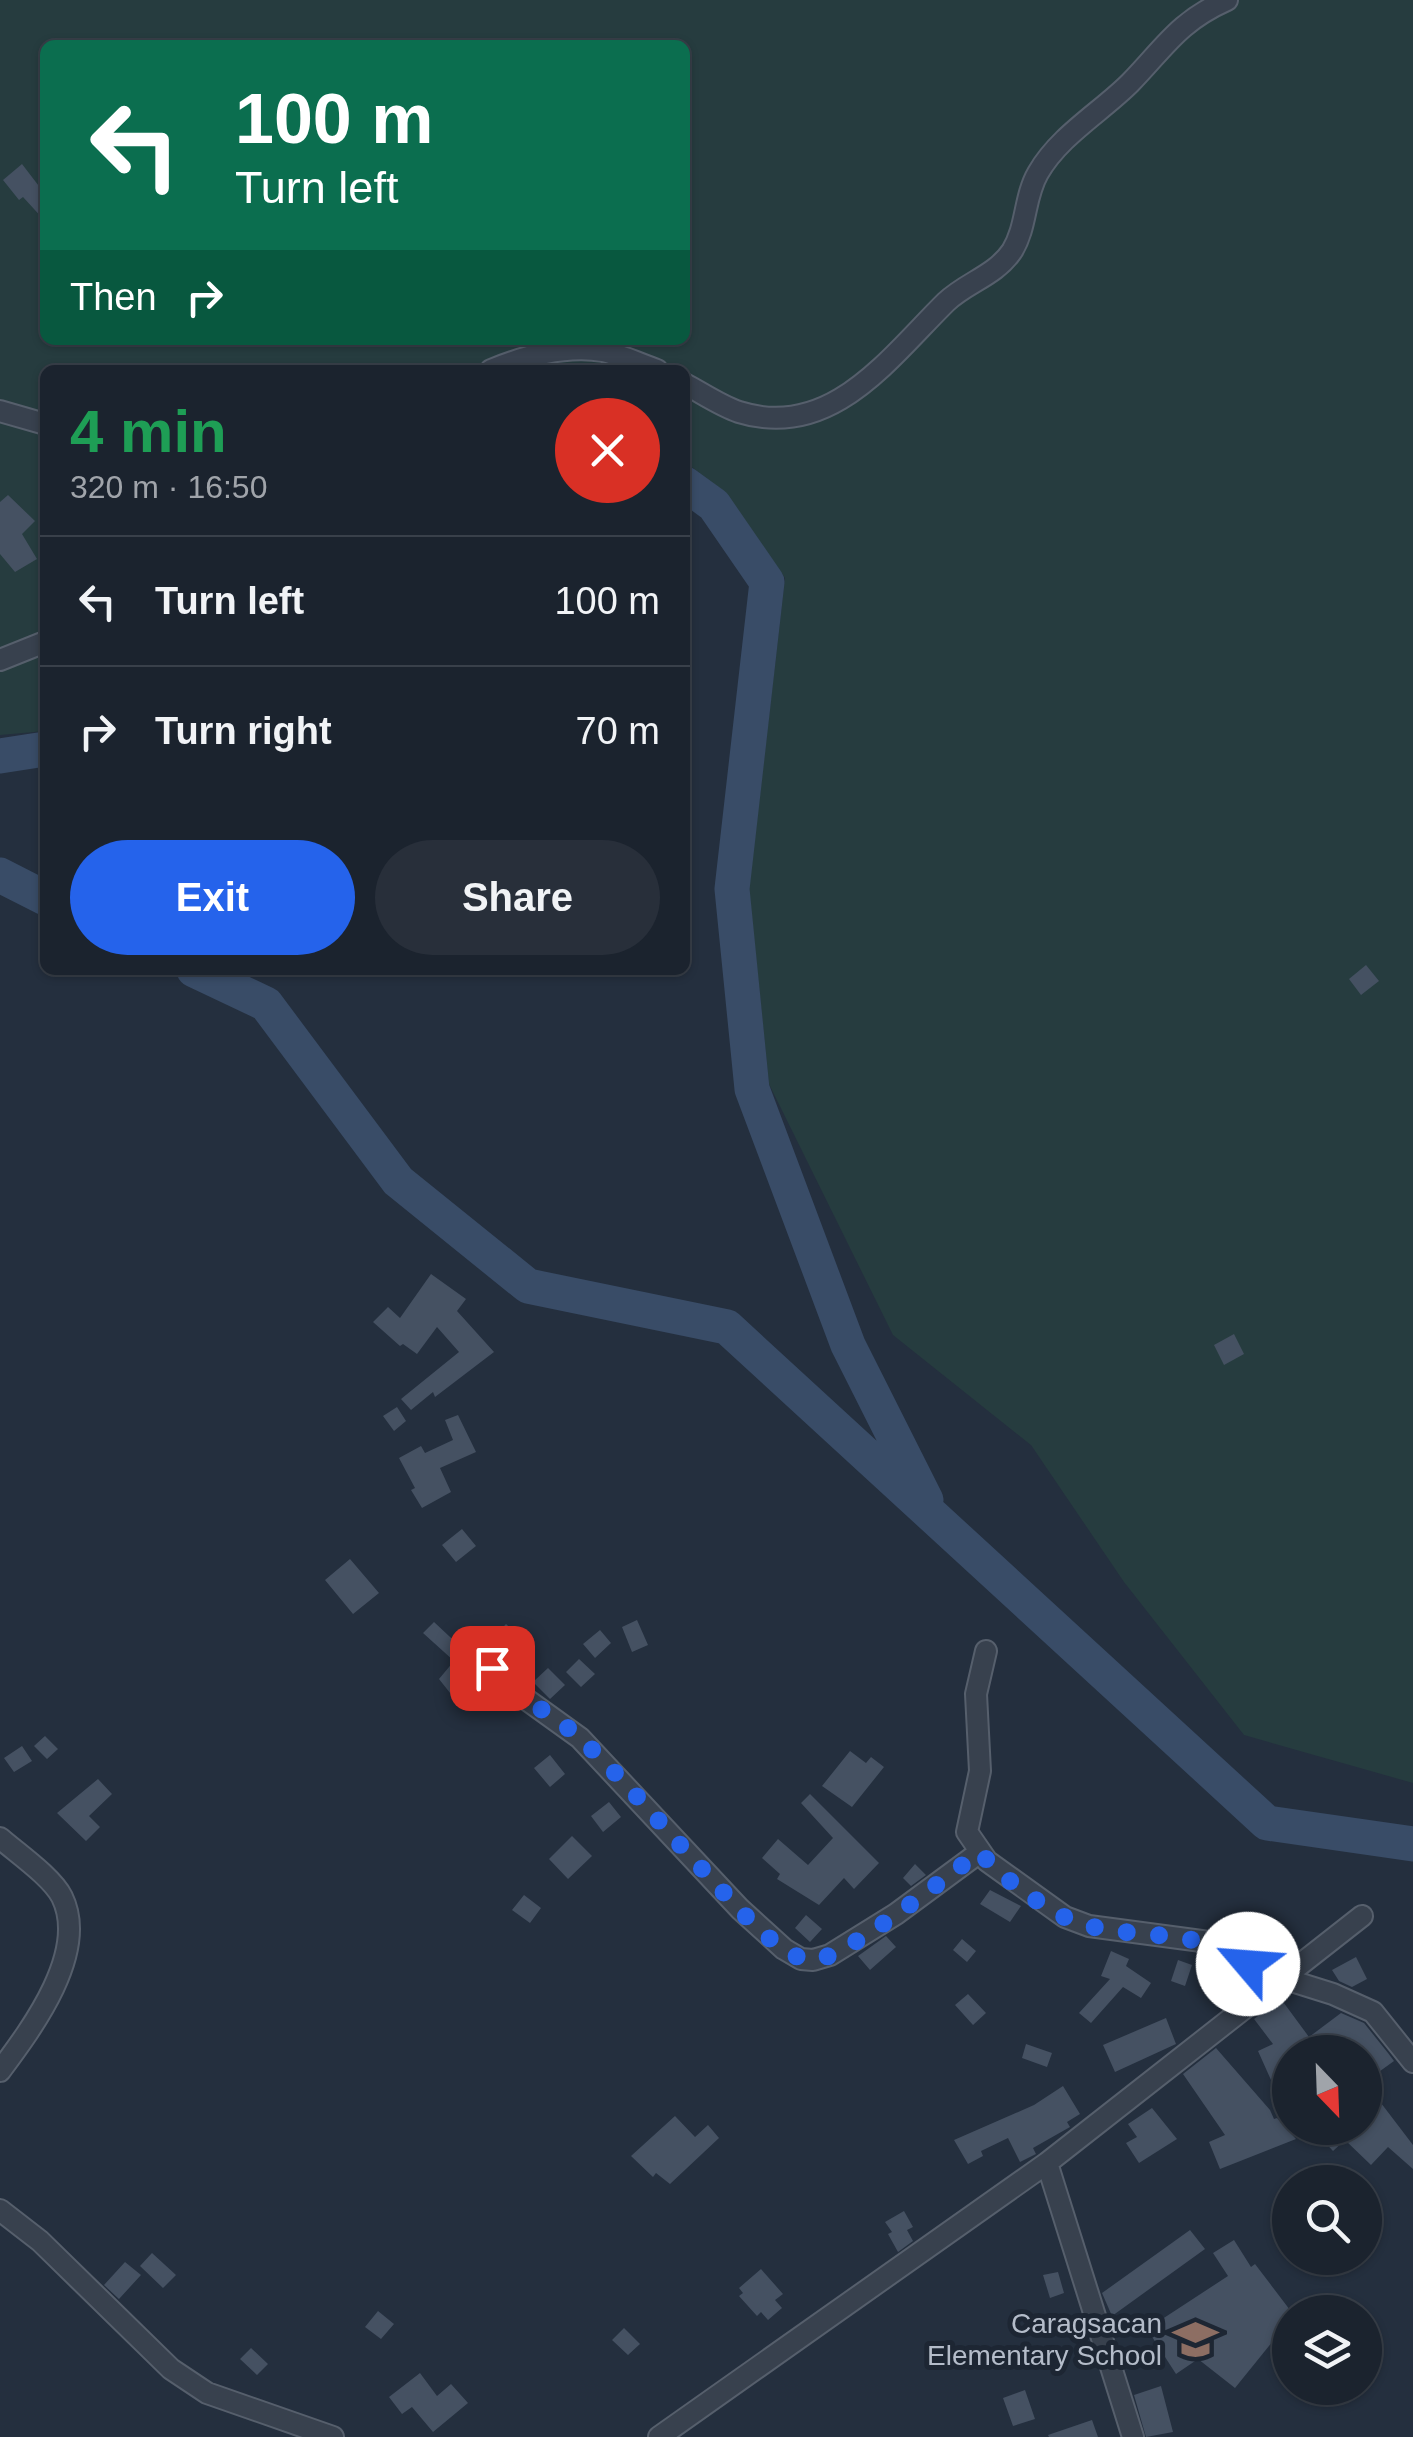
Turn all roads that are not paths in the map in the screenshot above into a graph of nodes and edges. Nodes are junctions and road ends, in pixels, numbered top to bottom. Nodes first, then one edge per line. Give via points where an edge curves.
1 (1226, 0) edge
2 (503, 365) edge
3 (643, 365) edge
4 (690, 387) edge
5 (0, 412) edge
6 (40, 423) edge
7 (40, 644) edge
8 (0, 660) edge
9 (986, 1651) dead end
10 (492, 1668) dead end
11 (0, 1838) edge
12 (980, 1852) junction
13 (1362, 1916) dead end
14 (1276, 1982) junction
15 (1413, 2062) edge
16 (0, 2071) edge
17 (1047, 2162) junction
18 (0, 2210) edge
19 (333, 2437) edge
20 (660, 2437) edge
21 (1133, 2437) edge

1 - 4 street via 1184,24 1051,156 1038,172 1024,226 1002,264 951,297 862,385 793,419 737,411
2 - 3 street via 561,351 602,351
5 - 6 street
7 - 8 street
9 - 12 street via 976,1694 980,1770 967,1832
10 - 12 street via 580,1738 740,1908 801,1959 830,1955
11 - 16 street via 60,1893 71,1937 29,2032
12 - 14 street via 1076,1923 1209,1942
13 - 14 street
14 - 15 street via 1333,1994 1372,2012
14 - 17 street
17 - 20 street
17 - 21 street
18 - 19 street via 171,2370 222,2400

